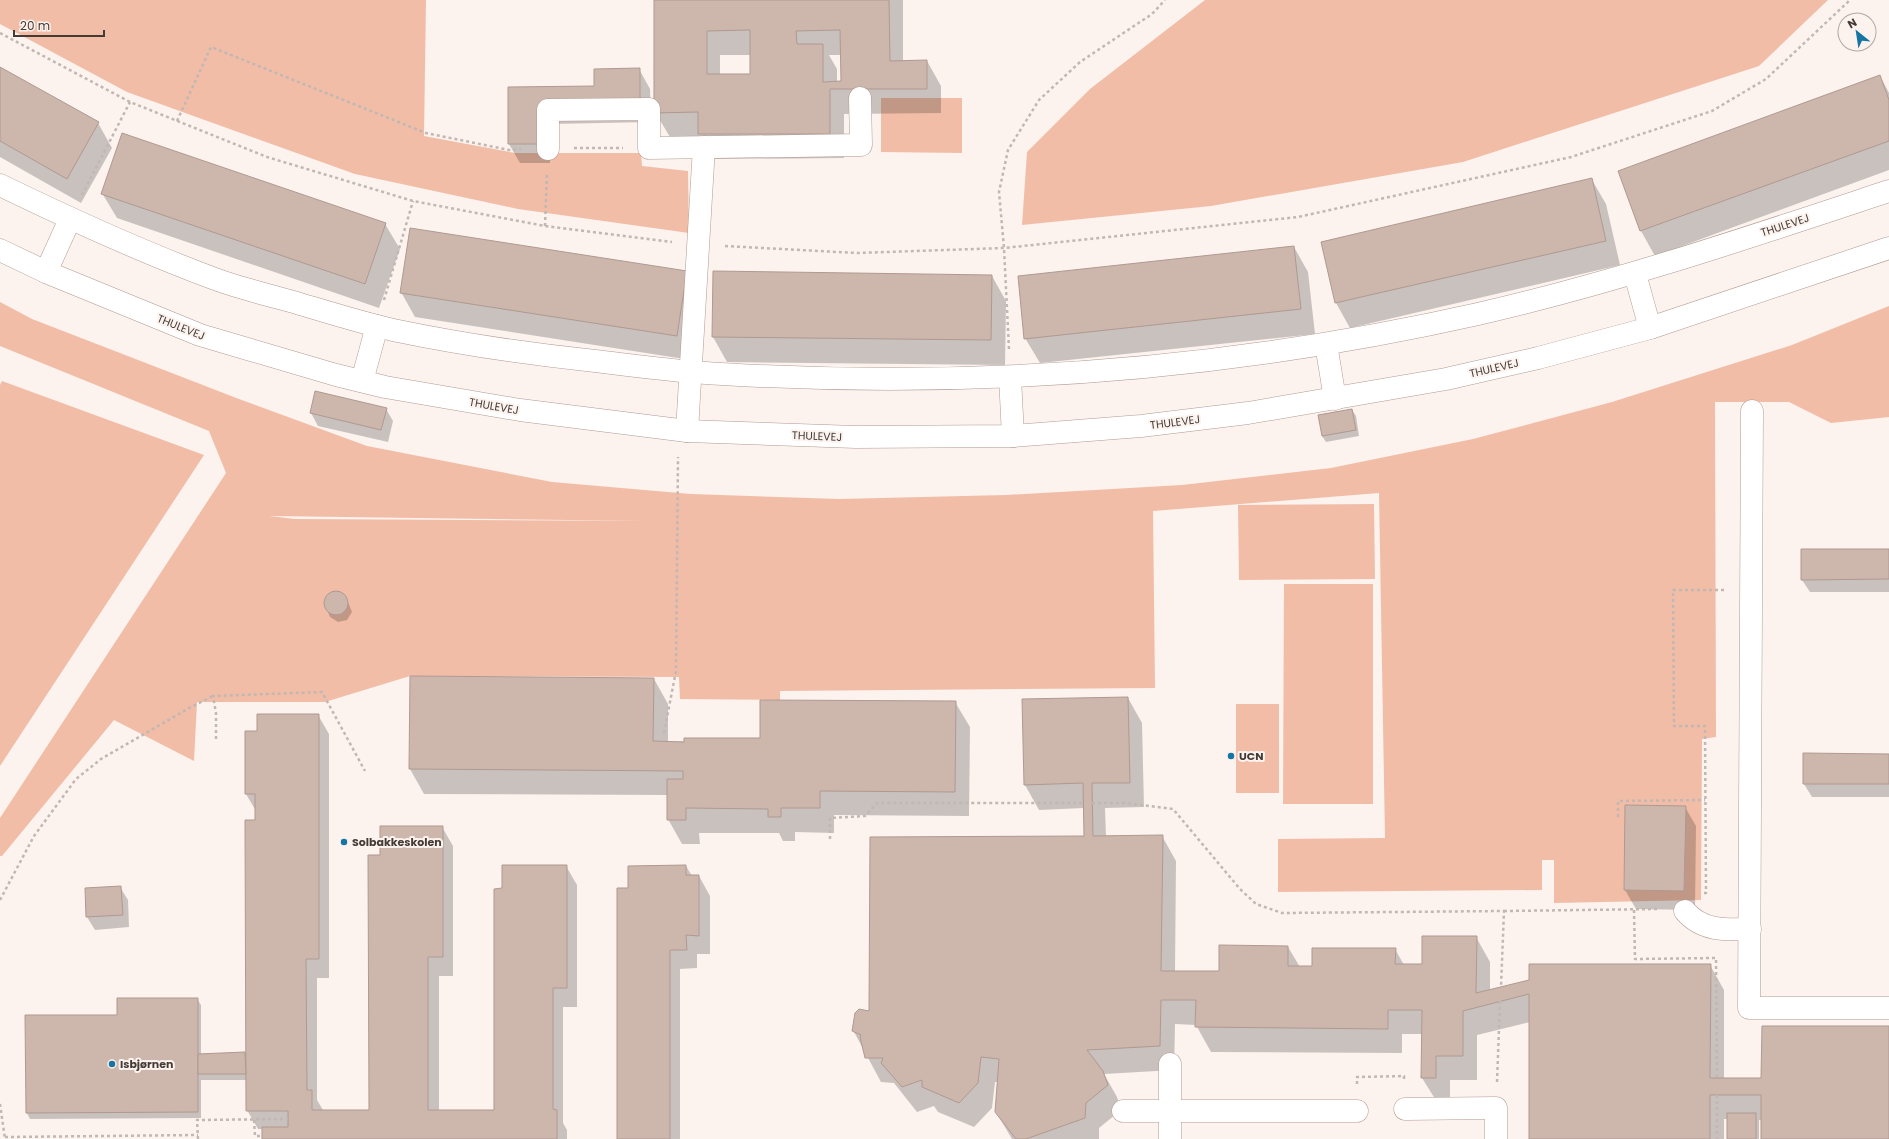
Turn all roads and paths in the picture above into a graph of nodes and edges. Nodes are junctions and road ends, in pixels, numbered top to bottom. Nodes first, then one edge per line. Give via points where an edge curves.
1 (1165, 0) edge
2 (1850, 0) edge
3 (0, 33) edge
4 (860, 98) dead end
5 (130, 102) junction
6 (177, 121) junction
7 (704, 147) junction
8 (649, 148) junction
9 (548, 149) junction
10 (0, 185) edge
11 (1889, 190) edge
12 (413, 201) junction
13 (70, 219) junction
14 (545, 226) junction
15 (699, 245) junction
16 (1004, 248) junction
17 (1889, 248) edge
18 (0, 250) edge
19 (46, 272) junction
20 (1635, 274) junction
21 (377, 326) junction
22 (1650, 328) junction
23 (1326, 344) junction
24 (692, 372) junction
25 (1010, 378) junction
26 (362, 381) junction
27 (1336, 399) junction
28 (1752, 410) dead end
29 (687, 431) junction
30 (1013, 436) junction
31 (1752, 590) junction
32 (213, 696) junction
33 (664, 733) dead end
34 (216, 739) dead end
35 (365, 771) dead end
36 (1705, 800) junction
37 (1083, 803) dead end
38 (1092, 803) dead end
39 (1618, 817) dead end
40 (830, 839) dead end
41 (1706, 893) dead end
42 (0, 900) edge
43 (1662, 909) dead end
44 (1634, 910) junction
45 (1504, 911) junction
46 (1685, 911) dead end
47 (1750, 929) junction
48 (1501, 987) dead end
49 (1500, 1002) dead end
50 (1889, 1008) edge
51 (1170, 1064) dead end
52 (1368, 1076) dead end
53 (1392, 1076) dead end
54 (1717, 1078) dead end
55 (1717, 1095) dead end
56 (0, 1104) edge
57 (1496, 1108) junction
58 (1405, 1109) dead end
59 (1170, 1111) junction
60 (1357, 1111) dead end
61 (1123, 1112) dead end
62 (288, 1119) dead end
63 (254, 1120) junction
64 (262, 1136) dead end
65 (198, 1137) edge
66 (5, 1138) edge
67 (255, 1138) edge
68 (1170, 1139) edge
69 (1496, 1139) edge
70 (1717, 1139) edge

1 - 16 path via 1152,14 1080,62 1040,100 1008,150 999,192
2 - 16 path via 1766,79 1712,111 1571,157 1298,217
3 - 5 path
4 - 7 street via 861,145
5 - 6 path
5 - 13 path
6 - 9 path via 210,47 426,134 509,150
6 - 12 path via 267,157
7 - 8 street
7 - 15 street
8 - 9 path
8 - 9 street via 649,109 548,110
9 - 14 path
10 - 13 street, THULEVEJ
11 - 20 street, THULEVEJ
12 - 14 path
12 - 21 path
13 - 19 street
13 - 21 street, THULEVEJ via 217,280
14 - 15 path
15 - 16 path via 857,253
15 - 24 street
16 - 25 path
17 - 22 street, THULEVEJ
18 - 19 street, THULEVEJ
19 - 26 street, THULEVEJ via 200,336
20 - 22 street
20 - 23 street, THULEVEJ via 1480,314
21 - 24 street, THULEVEJ via 532,354
21 - 26 street
22 - 27 street, THULEVEJ via 1446,379
23 - 25 street, THULEVEJ via 1175,366
23 - 27 street
24 - 25 street, THULEVEJ via 854,380
24 - 29 street
25 - 30 street
26 - 29 street, THULEVEJ via 520,410
27 - 30 street, THULEVEJ via 1141,426
28 - 31 street
29 - 30 street, THULEVEJ via 856,437
29 - 33 path via 677,460 676,672
31 - 36 path via 1673,590 1674,726 1705,726
31 - 47 street
32 - 34 path
32 - 35 path via 322,692
32 - 42 path via 101,759 76,779 34,836
36 - 39 path via 1618,801
36 - 41 path
37 - 40 path via 877,803 865,816 830,818
38 - 45 path via 1125,803 1173,809 1240,889 1256,904 1282,914
43 - 44 path
44 - 45 path
44 - 54 path via 1635,959 1716,958
45 - 48 path
46 - 47 street via 1693,920 1720,930
47 - 50 street via 1750,1008
49 - 57 path
51 - 59 street
52 - 53 path
55 - 70 path
56 - 66 path
57 - 58 street
57 - 69 street
59 - 60 street
59 - 61 street
59 - 68 street
62 - 63 path
63 - 65 path via 197,1120
63 - 67 path
64 - 67 path
65 - 66 path

